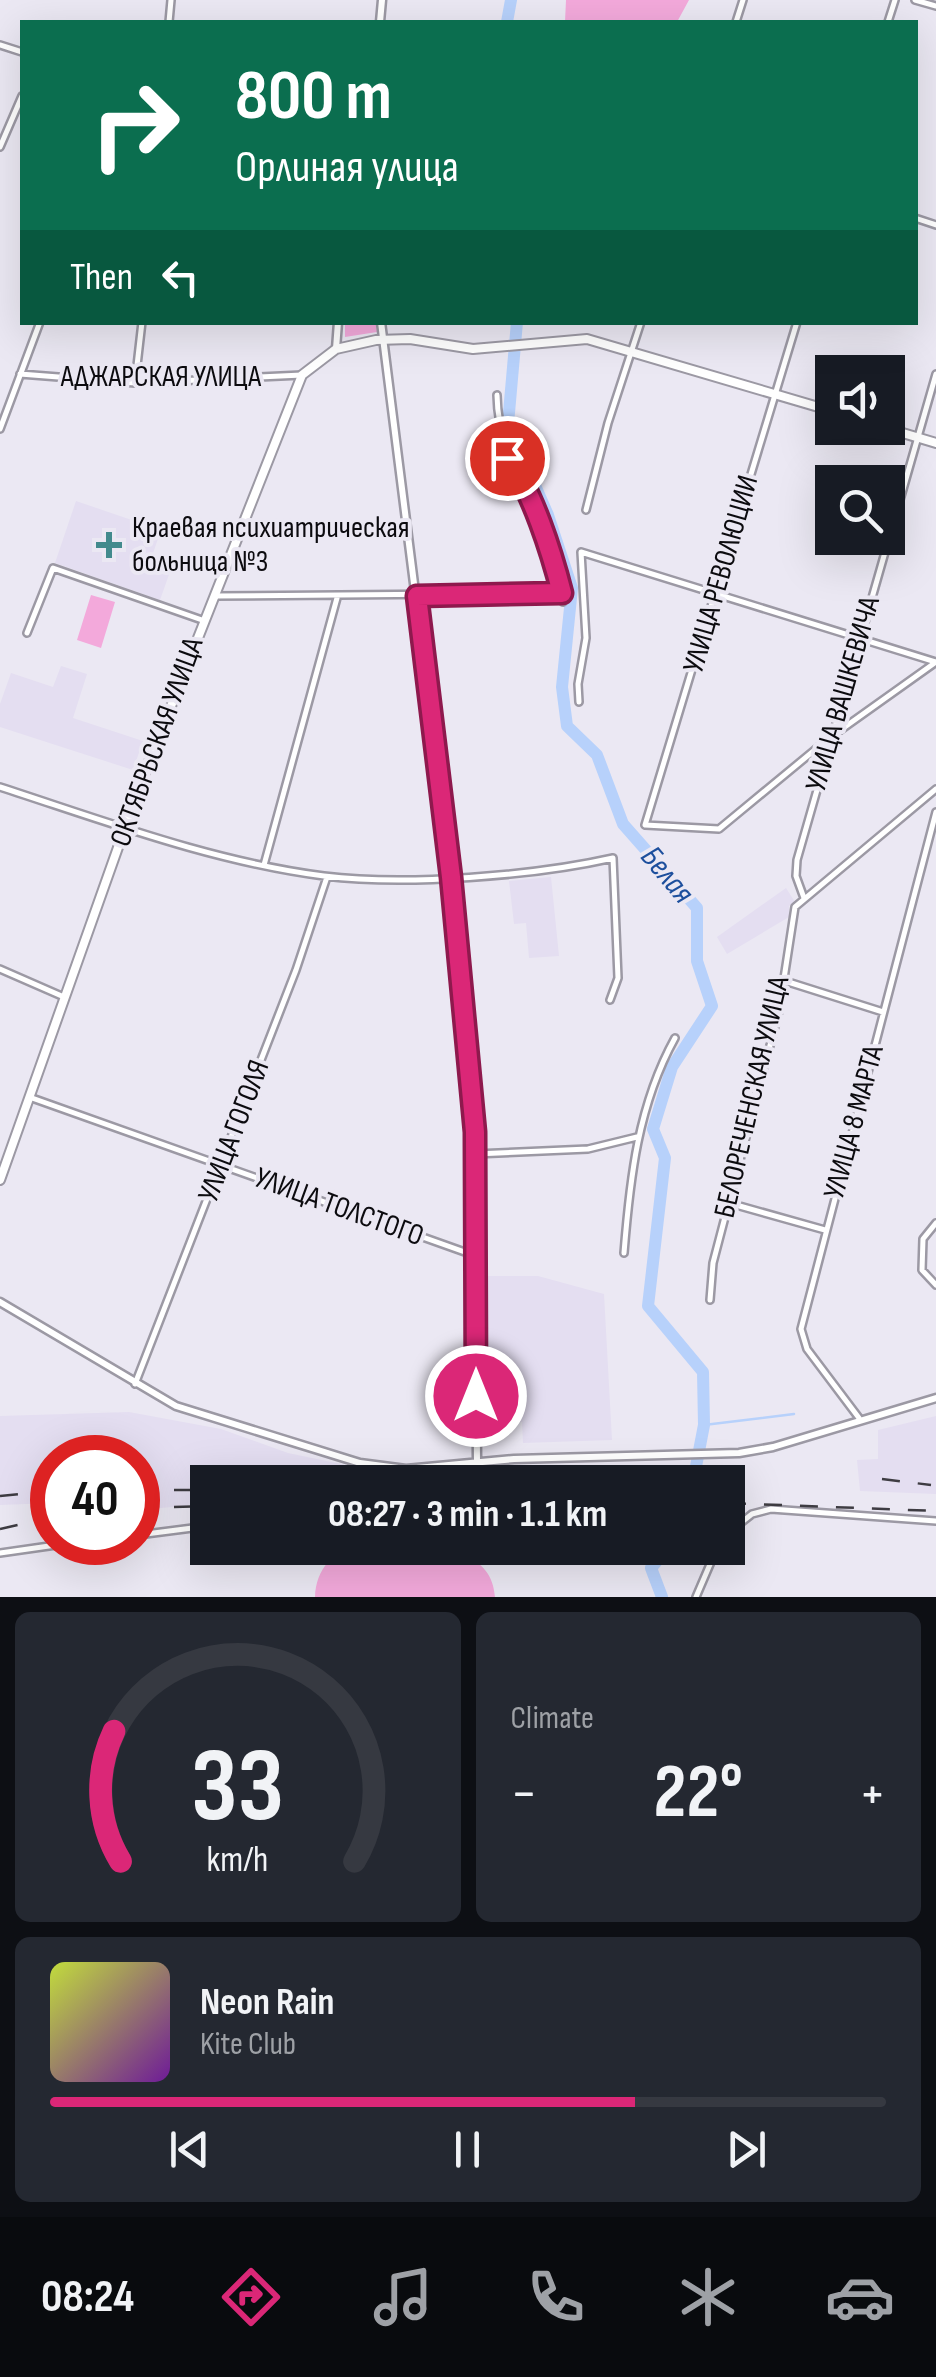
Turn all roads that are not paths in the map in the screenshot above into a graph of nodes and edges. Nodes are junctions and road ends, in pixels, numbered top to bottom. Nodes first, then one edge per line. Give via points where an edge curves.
1 (915, 0) edge
2 (936, 6) edge
3 (20, 101) edge
4 (0, 147) edge
5 (39, 325) edge
6 (142, 325) edge
7 (338, 325) edge
8 (381, 325) edge
9 (640, 325) edge
10 (796, 325) edge
11 (383, 339) junction
12 (336, 349) junction
13 (632, 352) junction
14 (20, 374) junction
15 (936, 374) edge
16 (302, 375) junction
17 (135, 383) junction
18 (775, 394) junction
19 (497, 395) dead end
20 (815, 406) edge
21 (0, 428) edge
22 (905, 433) edge
23 (918, 437) junction
24 (936, 442) edge
25 (586, 510) dead end
26 (562, 593) junction
27 (716, 593) junction
28 (212, 596) junction
29 (417, 596) junction
30 (337, 598) junction
31 (562, 602) dead end
32 (202, 620) junction
33 (27, 632) dead end
34 (858, 637) junction
35 (936, 662) edge
36 (580, 702) dead end
37 (828, 739) junction
38 (0, 787) edge
39 (936, 789) edge
40 (936, 812) edge
41 (124, 827) junction
42 (932, 837) edge
43 (264, 865) junction
44 (327, 876) junction
45 (451, 877) junction
46 (804, 898) junction
47 (0, 969) edge
48 (785, 982) junction
49 (66, 998) junction
50 (610, 1000) dead end
51 (883, 1012) junction
52 (674, 1038) dead end
53 (32, 1098) junction
54 (638, 1137) junction
55 (475, 1154) junction
56 (222, 1165) junction
57 (0, 1180) edge
58 (729, 1203) junction
59 (936, 1223) edge
60 (825, 1230) junction
61 (624, 1253) dead end
62 (476, 1256) junction
63 (936, 1285) edge
64 (710, 1300) dead end
65 (0, 1302) edge
66 (136, 1384) junction
67 (936, 1398) edge
68 (860, 1418) junction
69 (477, 1462) junction
70 (745, 1520) edge
71 (936, 1521) edge
72 (190, 1528) edge
73 (160, 1532) edge
74 (30, 1549) edge
75 (0, 1553) edge
76 (710, 1565) edge
77 (696, 1597) edge

1 - 2 street
3 - 4 street
5 - 14 street
6 - 17 street
7 - 12 street
8 - 11 street
9 - 13 street
10 - 18 street, УЛИЦА РЕВОЛЮЦИИ
11 - 12 main road
11 - 13 main road via 473,349 586,339
11 - 29 street
12 - 16 main road
13 - 18 main road
13 - 25 street
14 - 17 street, АДЖАРСКАЯ УЛИЦА
14 - 21 street
15 - 23 street, УЛИЦА ВАШКЕВИЧА
16 - 17 street, АДЖАРСКАЯ УЛИЦА
16 - 28 main road, ОКТЯБРЬСКАЯ УЛИЦА
18 - 20 main road
18 - 27 street, УЛИЦА РЕВОЛЮЦИИ
19 - 26 street via 502,446 551,552
22 - 23 main road
23 - 24 main road
23 - 34 street, УЛИЦА ВАШКЕВИЧА
26 - 29 street
26 - 31 street
27 - 34 street
27 - 36 street via 581,552 586,638
27 - 37 street, УЛИЦА РЕВОЛЮЦИИ via 645,825 718,829
28 - 30 street
28 - 32 main road, ОКТЯБРЬСКАЯ УЛИЦА
29 - 30 street
29 - 45 street
30 - 43 street
32 - 33 street via 54,568
32 - 41 main road, ОКТЯБРЬСКАЯ УЛИЦА
34 - 35 street
34 - 37 street, УЛИЦА ВАШКЕВИЧА
35 - 37 street
37 - 46 street, УЛИЦА ВАШКЕВИЧА via 797,860
38 - 41 street
39 - 46 street
40 - 42 street, УЛИЦА 8 МАРТА
41 - 43 street
41 - 49 main road, ОКТЯБРЬСКАЯ УЛИЦА
42 - 51 street, УЛИЦА 8 МАРТА
43 - 44 street
44 - 45 street
44 - 56 street, УЛИЦА ГОГОЛЯ
45 - 50 street via 613,858 618,978
45 - 55 street
46 - 48 street, БЕЛОРЕЧЕНСКАЯ УЛИЦА via 791,923
47 - 49 street
48 - 51 street
48 - 58 street, БЕЛОРЕЧЕНСКАЯ УЛИЦА
49 - 53 main road, ОКТЯБРЬСКАЯ УЛИЦА
51 - 60 street, УЛИЦА 8 МАРТА
52 - 54 street
53 - 56 street, УЛИЦА ТОЛСТОГО
53 - 57 main road, ОКТЯБРЬСКАЯ УЛИЦА
54 - 55 street via 588,1149
54 - 61 street
55 - 62 street
56 - 62 street, УЛИЦА ТОЛСТОГО
56 - 66 street, УЛИЦА ГОГОЛЯ
58 - 60 street
58 - 64 street, БЕЛОРЕЧЕНСКАЯ УЛИЦА
59 - 63 street via 922,1239 922,1270
60 - 68 street, УЛИЦА 8 МАРТА via 801,1329 807,1349
62 - 69 street
65 - 66 street
66 - 69 street via 176,1406 360,1464
67 - 68 street
68 - 69 street via 773,1448 706,1456
70 - 71 street via 771,1509
72 - 73 street
74 - 75 street
76 - 77 street

